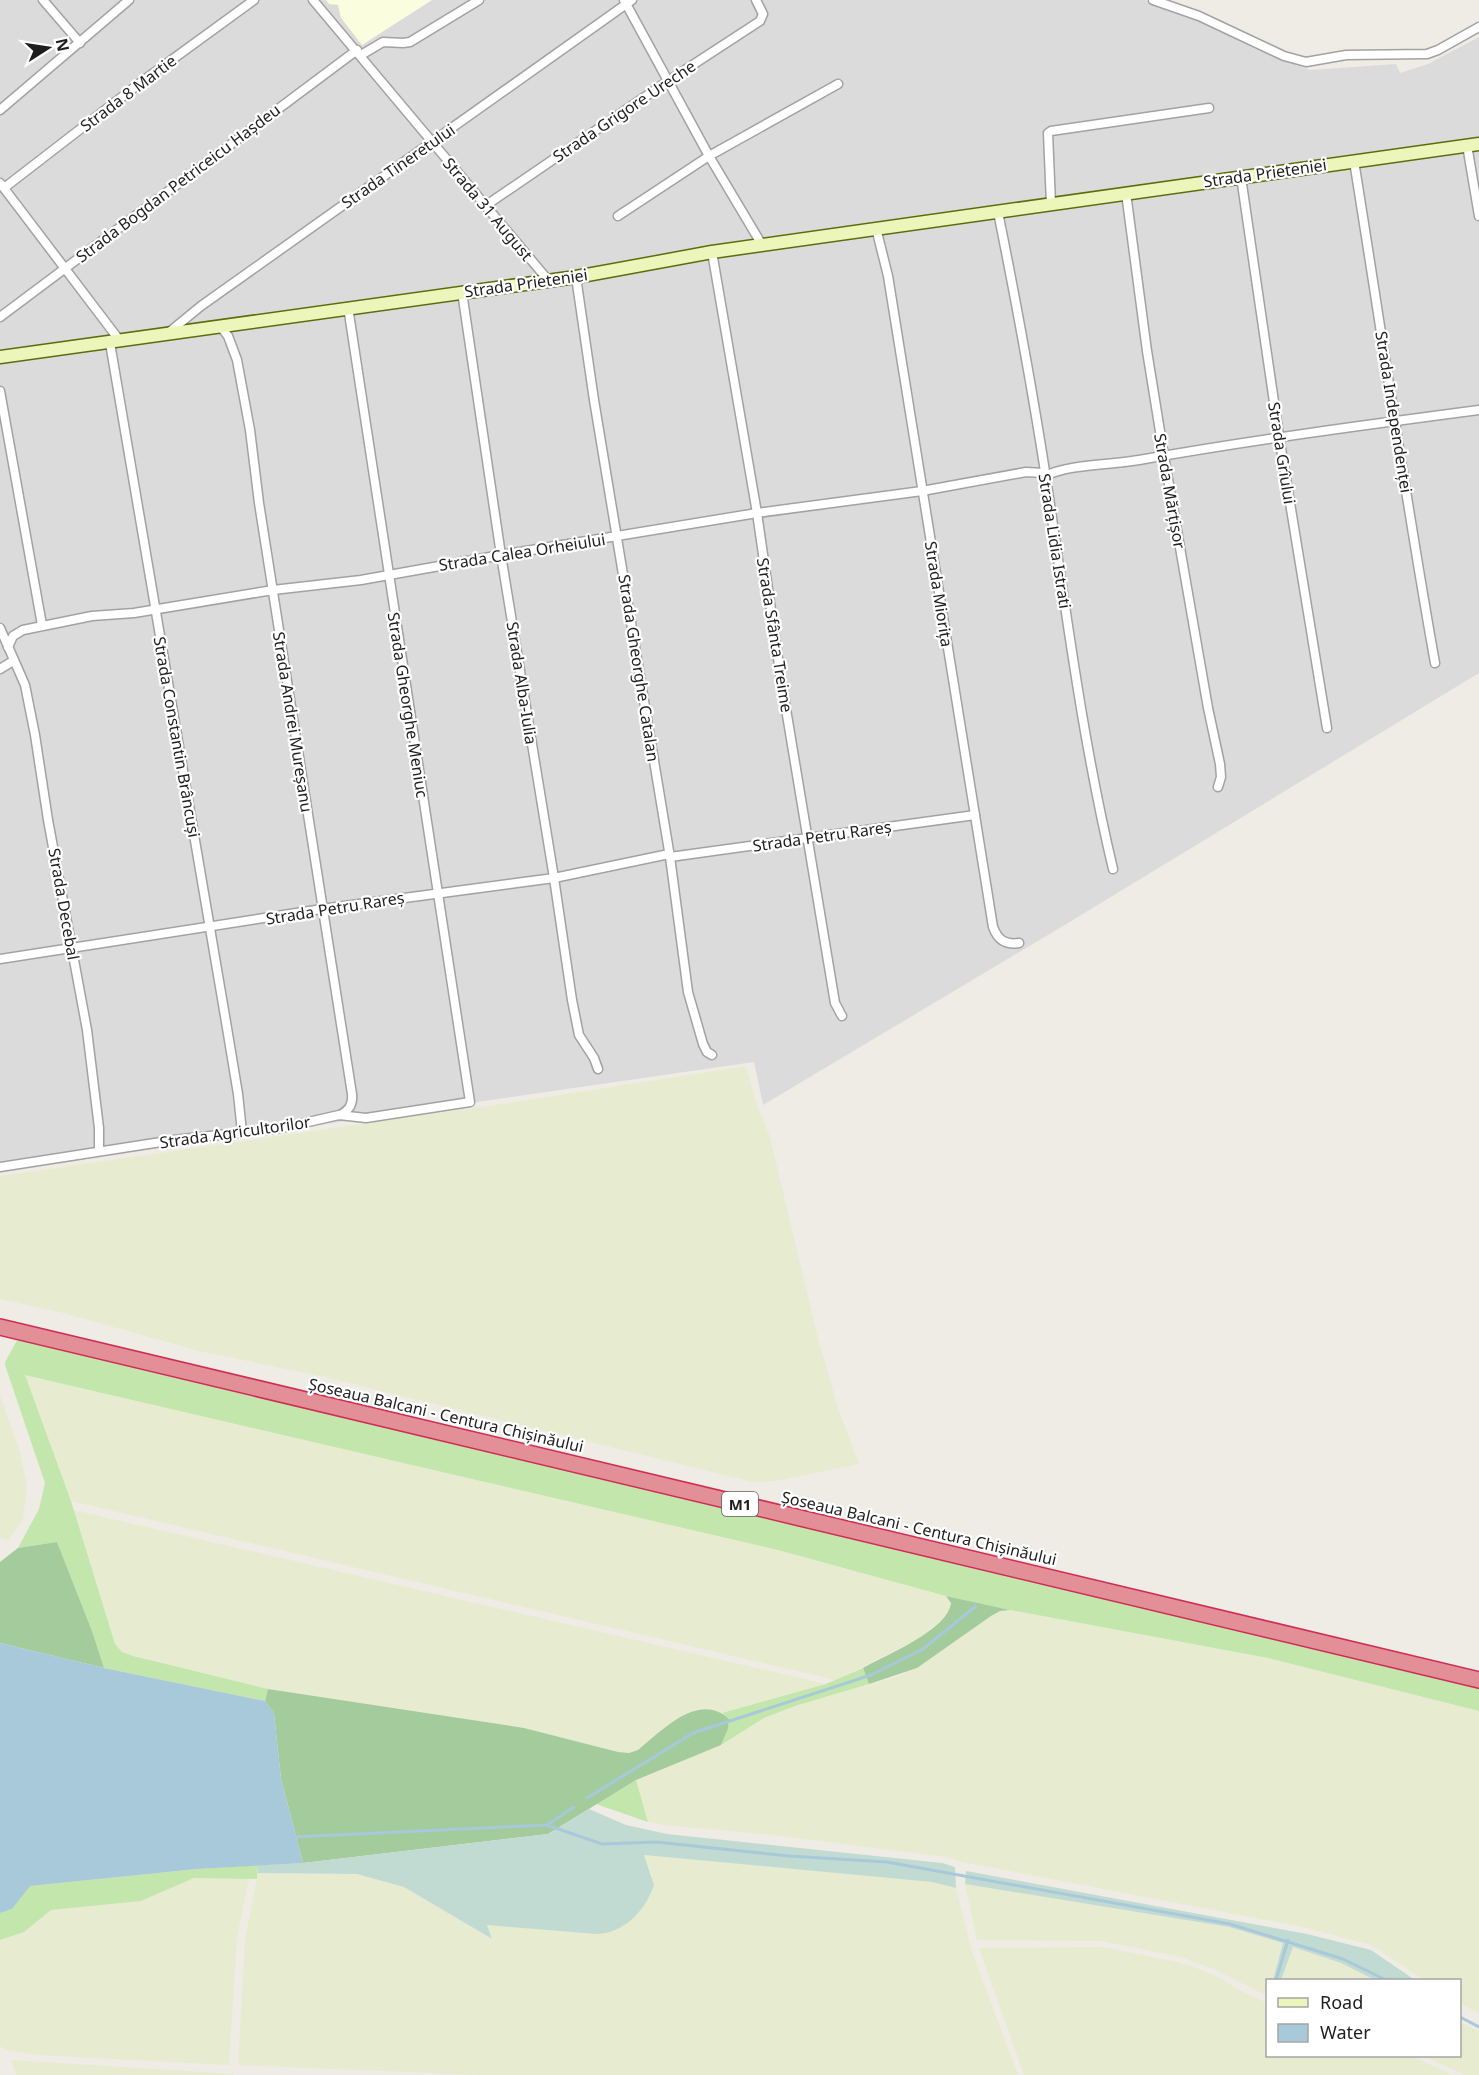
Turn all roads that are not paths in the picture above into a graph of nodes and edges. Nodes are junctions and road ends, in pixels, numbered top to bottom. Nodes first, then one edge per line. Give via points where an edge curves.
1 (43, 0) edge
2 (129, 0) edge
3 (254, 0) edge
4 (313, 0) edge
5 (479, 0) edge
6 (756, 0) edge
7 (1153, 0) edge
8 (627, 1) edge
9 (1479, 27) edge
10 (80, 43) junction
11 (359, 53) junction
12 (668, 81) junction
13 (838, 84) dead end
14 (1209, 108) dead end
15 (0, 110) edge
16 (433, 142) junction
17 (1473, 145) edge
18 (709, 156) junction
19 (1354, 161) junction
20 (1241, 177) junction
21 (2, 185) edge
22 (1126, 193) junction
23 (1051, 204) junction
24 (485, 206) junction
25 (998, 212) junction
26 (618, 216) dead end
27 (1479, 216) edge
28 (876, 228) junction
29 (762, 245) junction
30 (712, 252) junction
31 (64, 268) junction
32 (576, 277) junction
33 (548, 280) junction
34 (462, 292) junction
35 (348, 307) junction
36 (0, 317) edge
37 (220, 326) junction
38 (166, 335) junction
39 (115, 342) junction
40 (0, 357) edge
41 (0, 391) edge
42 (1479, 410) edge
43 (1396, 421) junction
44 (1279, 436) junction
45 (1164, 456) junction
46 (1045, 475) junction
47 (922, 491) junction
48 (757, 513) junction
49 (617, 536) junction
50 (501, 555) junction
51 (389, 574) junction
52 (273, 590) junction
53 (155, 609) junction
54 (42, 624) junction
55 (0, 628) edge
56 (8, 647) junction
57 (13, 661) junction
58 (1435, 663) dead end
59 (0, 669) edge
60 (1327, 728) dead end
61 (1218, 788) dead end
62 (975, 815) junction
63 (808, 837) junction
64 (669, 855) junction
65 (1113, 870) dead end
66 (554, 878) junction
67 (437, 893) junction
68 (322, 909) junction
69 (210, 927) junction
70 (1019, 943) dead end
71 (71, 947) junction
72 (0, 958) edge
73 (842, 1016) dead end
74 (712, 1055) dead end
75 (598, 1069) dead end
76 (470, 1102) joint
77 (339, 1115) junction
78 (242, 1132) junction
79 (99, 1151) junction
80 (0, 1167) edge
81 (0, 1328) edge
82 (1479, 1680) edge

1 - 10 street
2 - 10 street
3 - 21 street, Strada 8 Martie
4 - 11 street, Strada 31 August
5 - 11 street, Strada Bogdan Petriceicu Hașdeu via 410,42 383,42
6 - 12 street, Strada Grigore Ureche via 762,10 760,21
7 - 9 street via 1305,62 1346,55 1427,54
8 - 12 street
8 - 16 street, Strada Tineretului
10 - 15 street
11 - 16 street, Strada 31 August
11 - 31 street, Strada Bogdan Petriceicu Hașdeu
12 - 18 street
12 - 24 street, Strada Grigore Ureche
13 - 18 street
14 - 23 street via 1051,131
16 - 24 street, Strada 31 August
16 - 38 street, Strada Tineretului
17 - 19 street, Strada Prieteniei
17 - 27 street
18 - 26 street
18 - 29 street
19 - 20 street, Strada Prieteniei
19 - 43 street, Strada Independenței
20 - 22 street, Strada Prieteniei
20 - 44 street, Strada Grîului
21 - 31 street
22 - 23 street, Strada Prieteniei
22 - 45 street, Strada Mărțișor
23 - 25 street, Strada Prieteniei
24 - 33 street, Strada 31 August
25 - 28 street, Strada Prieteniei
25 - 46 street, Strada Lidia Istrati
28 - 29 street, Strada Prieteniei
28 - 47 street, Strada Miorița via 888,276
29 - 30 street, Strada Prieteniei
30 - 32 street, Strada Prieteniei
30 - 48 street, Strada Sfânta Treime
31 - 36 street, Strada Bogdan Petriceicu Hașdeu
31 - 39 street
32 - 33 street, Strada Prieteniei
32 - 49 street, Strada Gheorghe Catalan
33 - 34 street, Strada Prieteniei
34 - 35 street, Strada Prieteniei
34 - 50 street, Strada Alba-Iulia
35 - 37 street, Strada Prieteniei
35 - 51 street, Strada Gheorghe Meniuc
37 - 38 street, Strada Prieteniei
37 - 52 street, Strada Andrei Mureșanu via 237,360
38 - 39 street, Strada Prieteniei
39 - 40 street, Strada Prieteniei
39 - 53 street, Strada Constantin Brâncuși
41 - 54 street
42 - 43 street, Strada Calea Orheiului
43 - 44 street, Strada Calea Orheiului
43 - 58 street, Strada Independenței
44 - 45 street, Strada Calea Orheiului
44 - 60 street, Strada Grîului
45 - 46 street, Strada Calea Orheiului
45 - 61 street, Strada Mărțișor via 1220,764
46 - 47 street, Strada Calea Orheiului via 1026,472
46 - 65 street, Strada Lidia Istrati via 1060,585
47 - 48 street, Strada Calea Orheiului
47 - 62 street, Strada Miorița
48 - 49 street, Strada Calea Orheiului
48 - 63 street, Strada Sfânta Treime
49 - 50 street, Strada Calea Orheiului
49 - 64 street, Strada Gheorghe Catalan
50 - 51 street, Strada Calea Orheiului
50 - 66 street, Strada Alba-Iulia
51 - 52 street, Strada Calea Orheiului
51 - 67 street, Strada Gheorghe Meniuc
52 - 53 street, Strada Calea Orheiului
52 - 68 street, Strada Andrei Mureșanu
53 - 54 street, Strada Calea Orheiului
53 - 69 street, Strada Constantin Brâncuși
54 - 56 street, Strada Calea Orheiului via 13,636
55 - 56 street
56 - 57 street
57 - 59 street
57 - 71 street, Strada Decebal via 25,685
62 - 63 street, Strada Petru Rareș
62 - 70 street, Strada Miorița via 993,927 1006,944
63 - 64 street, Strada Petru Rareș
63 - 73 street, Strada Sfânta Treime via 835,1003
64 - 66 street, Strada Petru Rareș
64 - 74 street, Strada Gheorghe Catalan via 688,992 703,1044
66 - 67 street, Strada Petru Rareș
66 - 75 street, Strada Alba-Iulia via 579,1035
67 - 68 street, Strada Petru Rareș
67 - 76 street, Strada Gheorghe Meniuc
68 - 69 street, Strada Petru Rareș
68 - 77 street, Strada Andrei Mureșanu via 353,1101
69 - 71 street, Strada Petru Rareș
69 - 78 street, Strada Constantin Brâncuși
71 - 72 street, Strada Petru Rareș
71 - 79 street, Strada Decebal via 87,1030
76 - 77 street, Strada Agricultorilor via 366,1118
77 - 78 street, Strada Agricultorilor
78 - 79 street, Strada Agricultorilor
79 - 80 street, Strada Agricultorilor
81 - 82 highway, Șoseaua Balcani - Centura Chișinăului / M1

